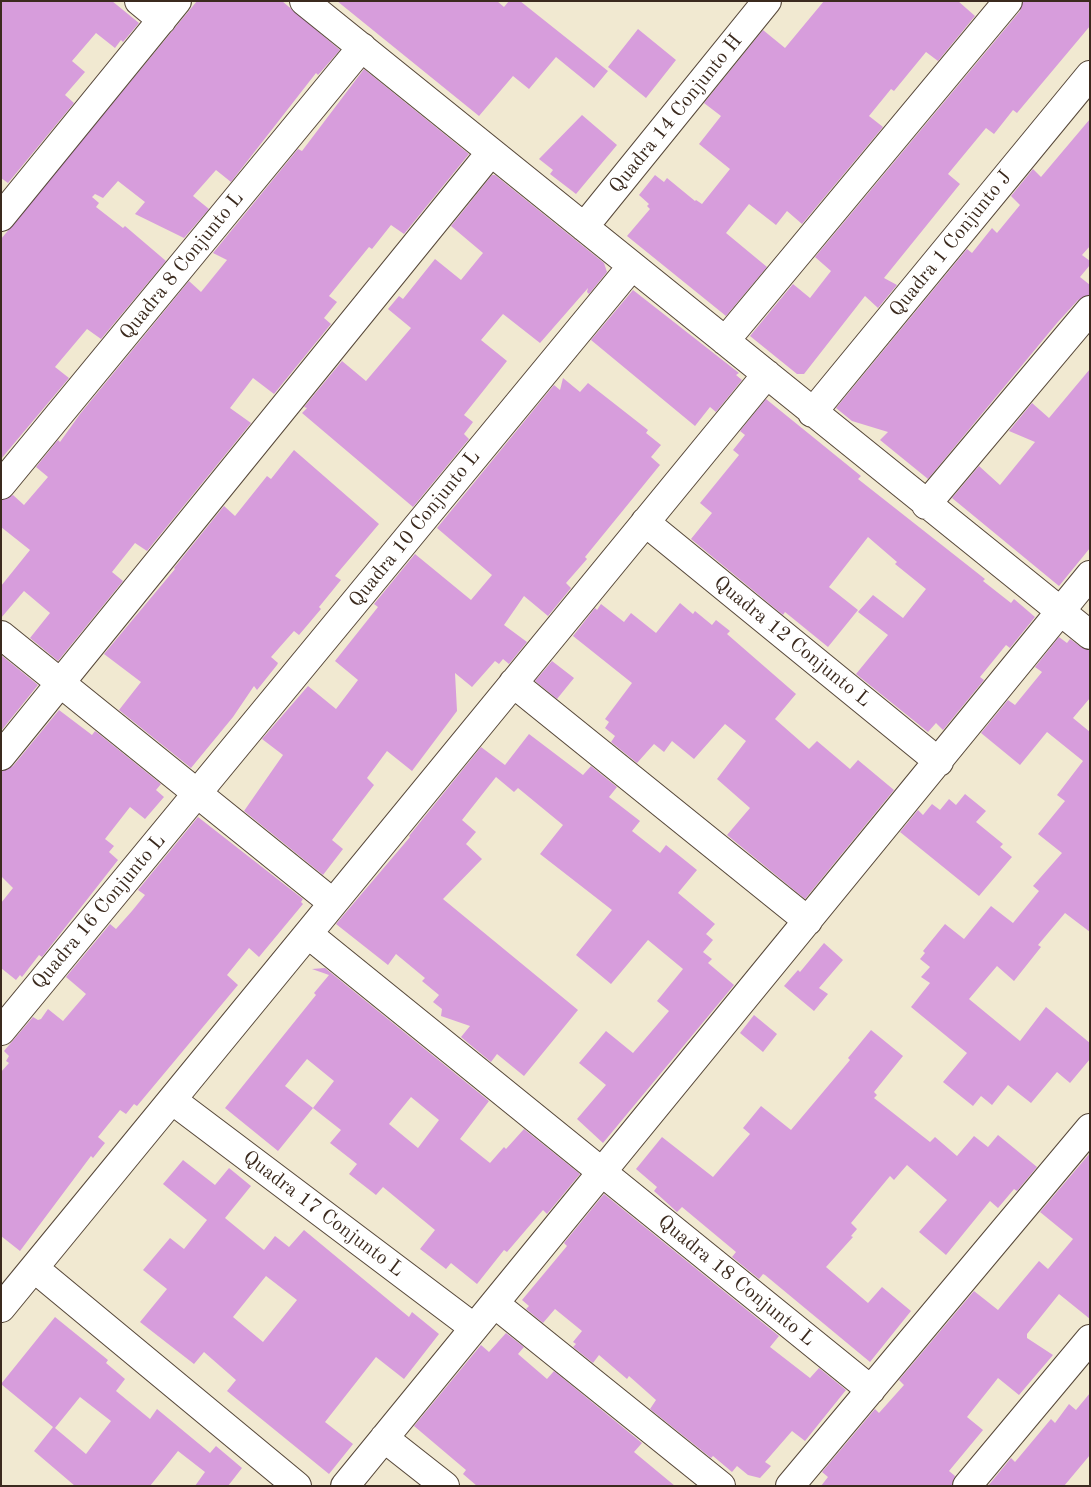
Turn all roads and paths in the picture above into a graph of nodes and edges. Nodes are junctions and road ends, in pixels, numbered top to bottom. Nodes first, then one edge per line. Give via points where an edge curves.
1 (139, 1) edge
2 (768, 1) edge
3 (1008, 1) edge
4 (313, 4) edge
5 (169, 10) edge
6 (362, 47) junction
7 (1090, 75) edge
8 (491, 152) junction
9 (1, 217) edge
10 (584, 227) junction
11 (632, 266) junction
12 (1090, 310) edge
13 (725, 341) junction
14 (767, 374) junction
15 (812, 413) junction
16 (1, 486) edge
17 (926, 505) junction
18 (646, 522) junction
19 (1090, 575) edge
20 (1061, 611) junction
21 (1, 634) edge
22 (1090, 635) edge
23 (61, 683) junction
24 (513, 683) junction
25 (1, 756) edge
26 (939, 762) junction
27 (197, 793) junction
28 (333, 904) junction
29 (808, 921) junction
30 (308, 934) junction
31 (1, 1031) edge
32 (172, 1100) junction
33 (1090, 1128) edge
34 (602, 1172) junction
35 (34, 1268) junction
36 (495, 1304) junction
37 (1, 1308) edge
38 (474, 1327) junction
39 (1090, 1339) edge
40 (871, 1390) junction
41 (384, 1438) junction
42 (298, 1486) edge
43 (345, 1486) edge
44 (445, 1486) edge
45 (721, 1486) edge
46 (790, 1486) edge
47 (967, 1486) edge

1 - 5 street
2 - 10 street, Quadra 14 Conjunto H
3 - 13 street
4 - 6 street
5 - 9 street
6 - 8 street
6 - 16 street, Quadra 8 Conjunto L
7 - 15 street, Quadra 1 Conjunto J
8 - 10 street
8 - 23 street
10 - 11 street
11 - 13 street
11 - 27 street, Quadra 10 Conjunto L
12 - 17 street
13 - 14 street
14 - 15 street
14 - 18 street
15 - 17 street
17 - 20 street
18 - 24 street
18 - 26 street, Quadra 12 Conjunto L
19 - 20 street
20 - 22 street
20 - 26 street
21 - 23 street
23 - 25 street
23 - 27 street
24 - 28 street
24 - 29 street
26 - 29 street
27 - 28 street
27 - 31 street, Quadra 16 Conjunto L
28 - 30 street
29 - 34 street
30 - 32 street
30 - 34 street, Quadra 18 Conjunto L
32 - 35 street
32 - 38 street, Quadra 17 Conjunto L
33 - 40 street
34 - 36 street
34 - 40 street, Quadra 18 Conjunto L
35 - 37 street
35 - 42 street
36 - 38 street
36 - 45 street
38 - 41 street
39 - 47 street
40 - 46 street
41 - 43 street
41 - 44 street

